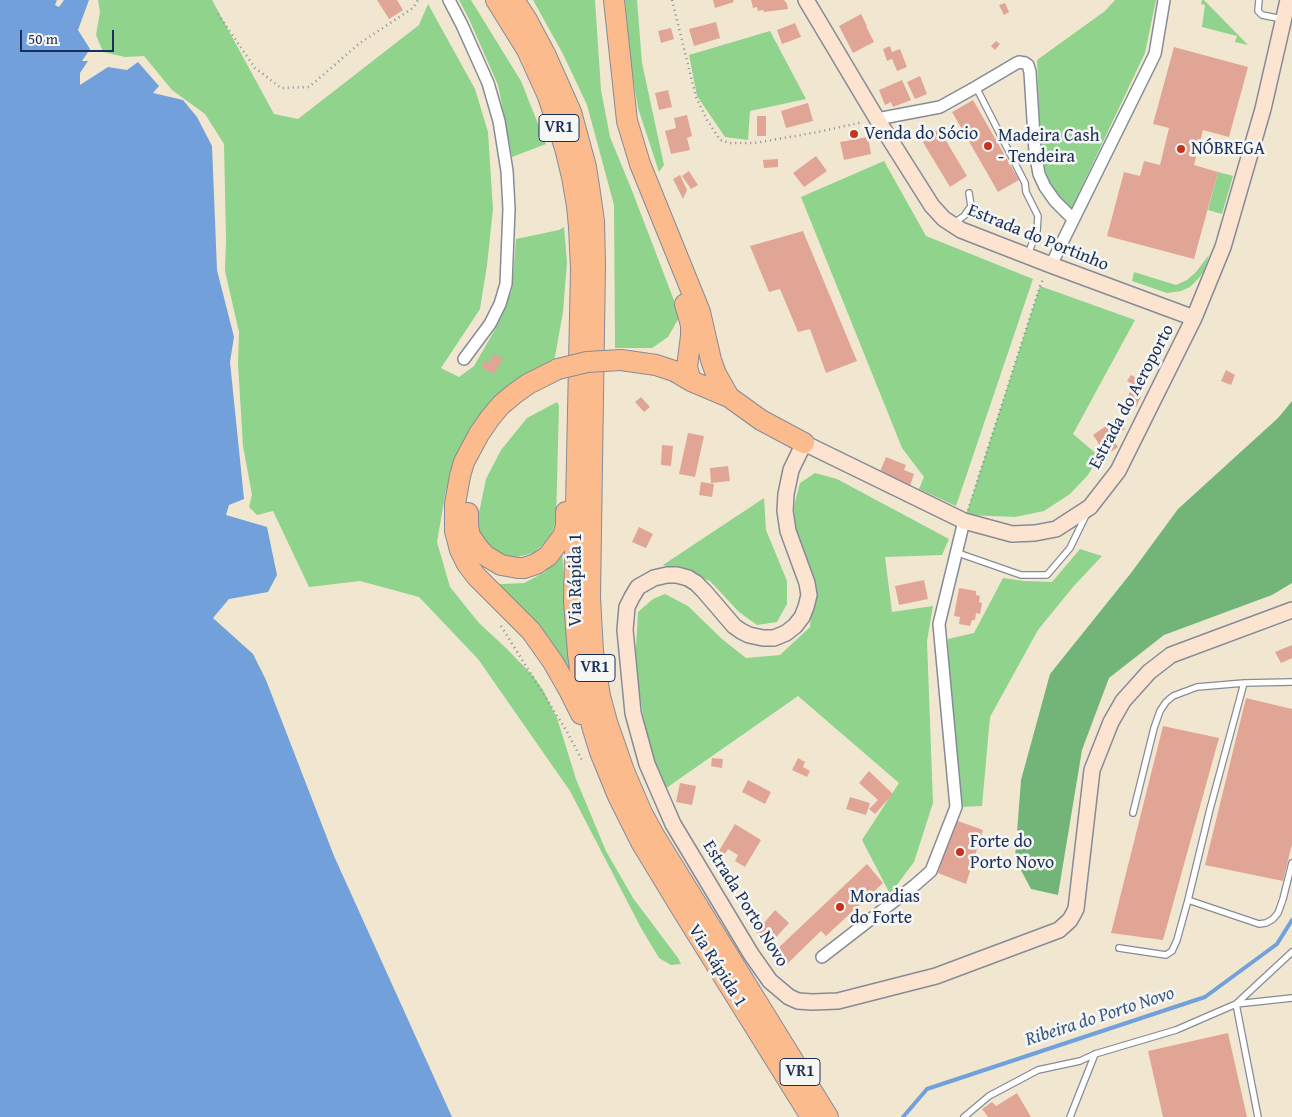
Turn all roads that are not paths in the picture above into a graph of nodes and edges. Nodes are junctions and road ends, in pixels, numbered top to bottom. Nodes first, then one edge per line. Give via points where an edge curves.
1 (449, 0) edge
2 (496, 0) edge
3 (514, 0) edge
4 (520, 0) edge
5 (604, 0) edge
6 (614, 0) edge
7 (806, 0) edge
8 (1164, 0) edge
9 (1259, 0) edge
10 (1288, 0) edge
11 (527, 20) junction
12 (1284, 20) junction
13 (976, 87) junction
14 (877, 119) junction
15 (969, 193) dead end
16 (1073, 219) junction
17 (952, 224) junction
18 (1027, 256) junction
19 (1050, 265) junction
20 (1194, 318) junction
21 (691, 336) junction
22 (708, 346) junction
23 (464, 359) dead end
24 (656, 365) junction
25 (620, 366) junction
26 (558, 376) junction
27 (689, 384) junction
28 (578, 386) junction
29 (729, 397) junction
30 (761, 420) junction
31 (804, 443) junction
32 (1090, 507) junction
33 (964, 521) junction
34 (955, 552) junction
35 (1292, 610) edge
36 (1292, 682) edge
37 (1244, 683) junction
38 (600, 752) junction
39 (1134, 813) dead end
40 (1292, 863) edge
41 (1188, 900) junction
42 (1120, 948) dead end
43 (1292, 952) edge
44 (822, 957) dead end
45 (1292, 998) edge
46 (1236, 1004) junction
47 (766, 1030) junction
48 (1095, 1054) junction
49 (811, 1117) edge
50 (828, 1117) edge
51 (964, 1117) edge
52 (1070, 1117) edge
53 (1258, 1117) edge

1 - 23 street via 488,83 499,121 507,171 506,284 490,324
2 - 28 highway, Via Rápida 1 / VR1 via 526,50 548,96 572,177 579,227
3 - 11 highway, Via Rápida 1 / VR1
4 - 11 highway
5 - 21 highway via 616,123 646,210 684,301
6 - 22 highway via 627,121 640,164 700,312
7 - 14 main road, Estrada do Portinho
8 - 16 street via 1154,54
9 - 12 lane via 1258,11 1262,15
10 - 12 main road, Estrada do Aeroporto
11 - 47 highway, Via Rápida 1 / VR1 via 571,112 586,167 594,221 590,597 593,652 600,696 614,748 631,790
12 - 20 main road, Estrada do Aeroporto via 1263,109 1223,247
13 - 14 street via 940,107
13 - 16 street via 1015,64 1022,62 1028,65 1039,174 1055,201
13 - 18 lane via 1025,183 1038,216 1037,231
14 - 17 main road, Estrada do Portinho via 932,206
15 - 17 lane via 971,206
16 - 19 street
17 - 18 main road, Estrada do Portinho
18 - 19 main road, Estrada do Portinho
19 - 20 main road, Estrada do Portinho
20 - 32 main road, Estrada do Aeroporto via 1118,471
21 - 24 highway via 677,356
21 - 27 highway via 687,367
22 - 27 highway via 701,368
22 - 29 highway via 716,374
24 - 25 highway
24 - 27 highway via 674,371
25 - 26 highway, bridge via 587,362
25 - 27 highway via 652,377
26 - 28 highway via 504,420 492,436 474,473 468,511 470,536 493,561 509,567 524,568 536,564 548,556 563,536
26 - 38 highway via 528,384 514,394 479,434 464,462 458,483 454,504 455,531 467,564 531,631 553,662
27 - 29 highway
27 - 30 highway via 702,398
28 - 38 highway, Via Rápida 1 / VR1 via 574,601 581,677
29 - 30 highway
30 - 31 highway
31 - 33 main road, Estrada do Aeroporto
31 - 35 main road, Estrada Porto Novo via 789,477 785,511 788,531 809,595 795,626 774,638 750,635 734,626 696,583 677,575 666,575 638,587 627,607 624,630 633,713 647,764 673,824 765,974 789,997 798,1001 838,1001 936,976 1059,930 1076,909 1092,770 1111,722 1124,702 1149,672 1171,655
32 - 33 main road, Estrada do Aeroporto via 1056,530 1035,533 1012,534
32 - 34 lane via 1070,548 1047,575 1021,575
33 - 34 street
34 - 44 street via 939,624 956,807 931,871
36 - 37 lane
37 - 39 lane via 1197,687 1166,702 1154,728
37 - 41 lane
38 - 47 highway, Via Rápida 1 / VR1 via 641,842 680,908
40 - 41 lane via 1278,913 1266,924
41 - 42 lane via 1172,951 1166,955
43 - 46 lane
45 - 46 lane
46 - 48 lane via 1176,1030
46 - 53 lane
47 - 49 highway, Via Rápida 1 / VR1
47 - 50 highway, Via Rápida 1 / VR1
48 - 51 lane via 1080,1061 1038,1070 989,1096
48 - 52 lane

